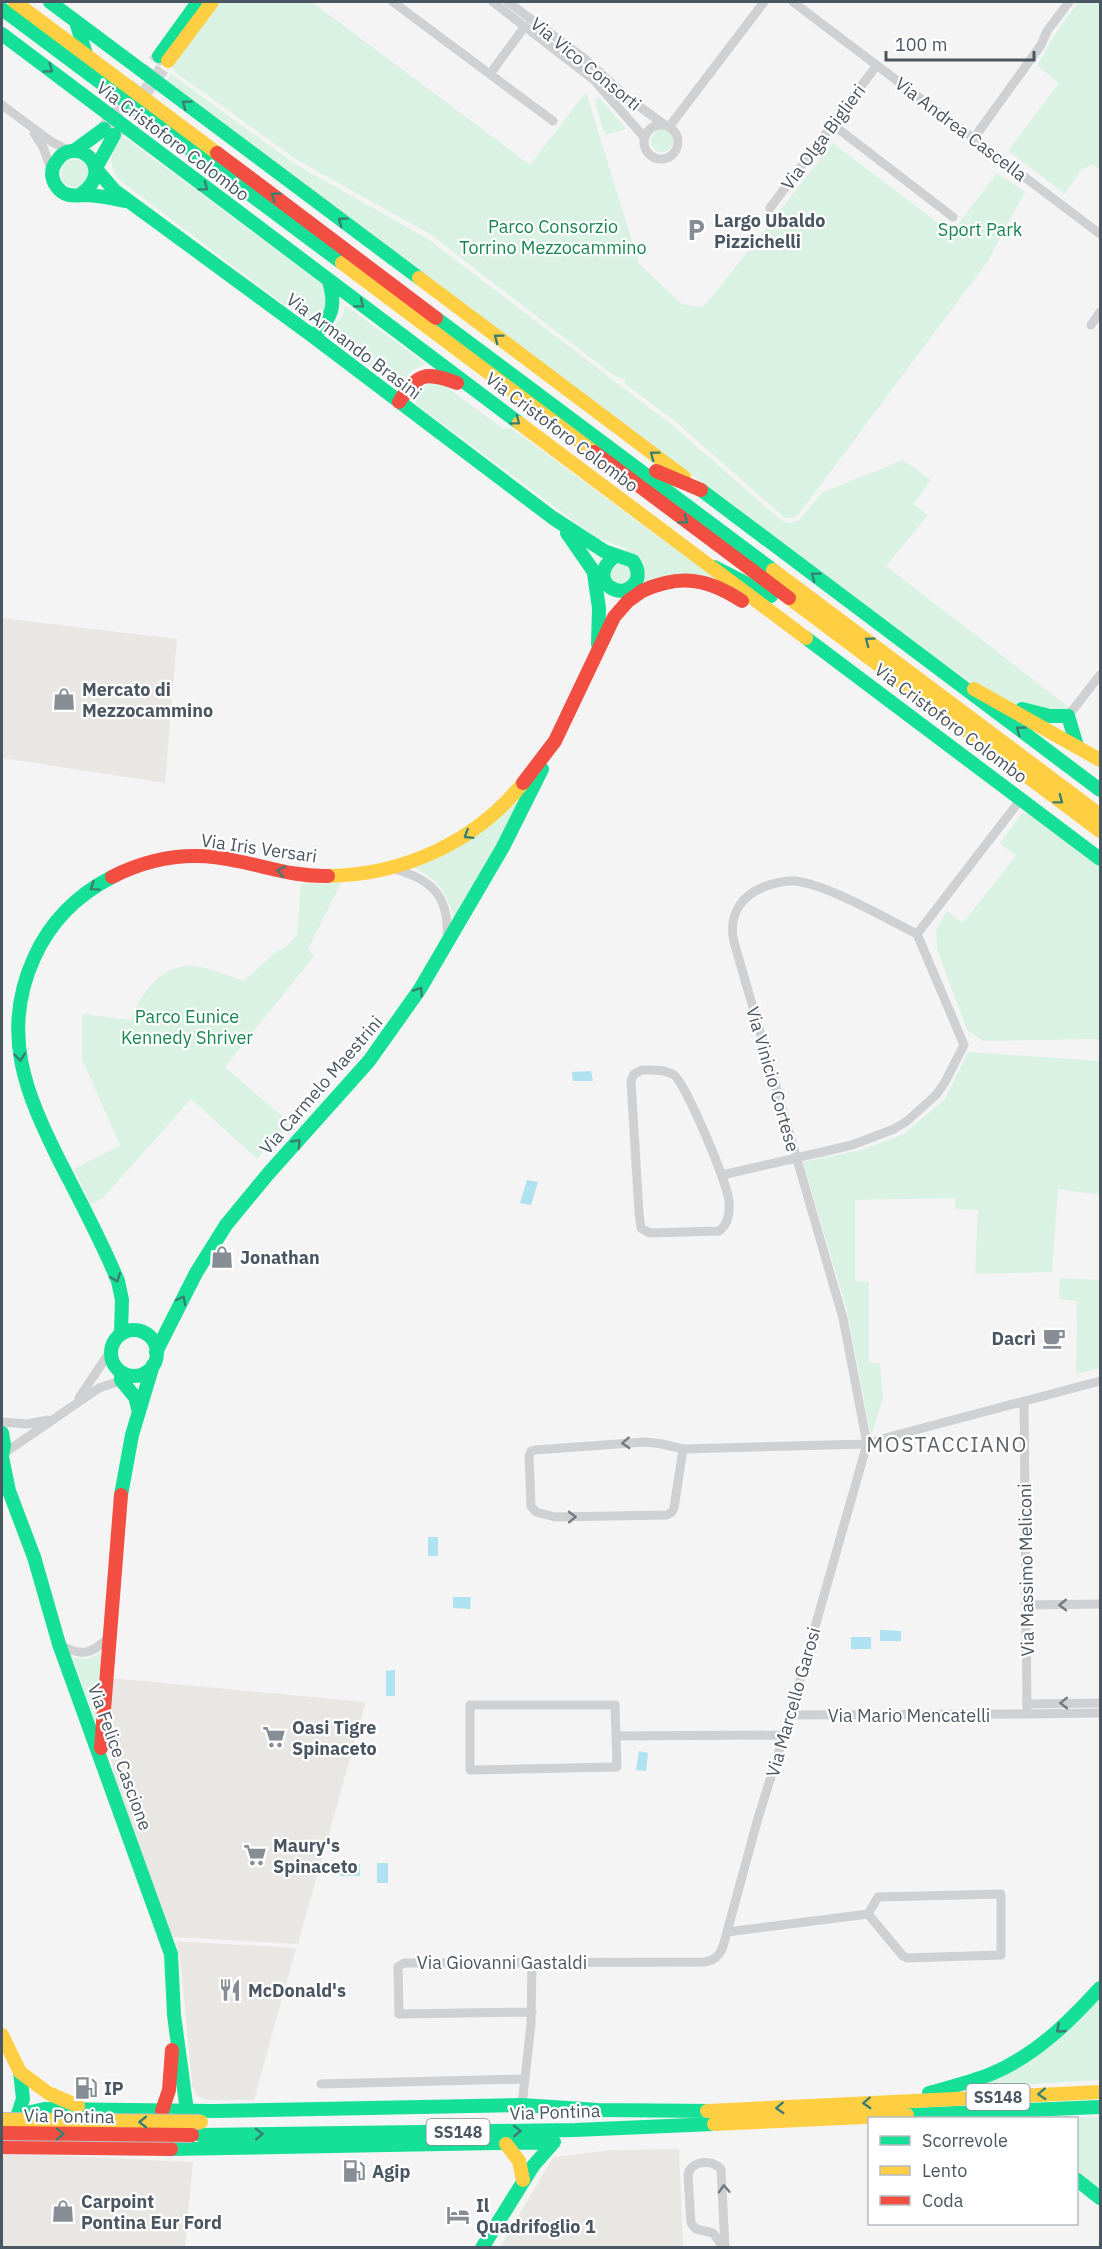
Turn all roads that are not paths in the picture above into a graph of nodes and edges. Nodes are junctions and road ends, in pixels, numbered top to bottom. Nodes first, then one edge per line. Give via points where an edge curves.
1 (15, 2) edge
2 (50, 2) edge
3 (198, 2) edge
4 (212, 2) edge
5 (393, 2) edge
6 (493, 2) edge
7 (508, 2) edge
8 (764, 2) edge
9 (793, 2) edge
10 (1069, 2) edge
11 (2, 9) edge
12 (76, 22) junction
13 (525, 26) junction
14 (2, 34) edge
15 (86, 54) junction
16 (877, 65) junction
17 (490, 74) junction
18 (2, 105) edge
19 (553, 122) dead end
20 (27, 124) junction
21 (832, 124) junction
22 (667, 126) junction
23 (645, 138) junction
24 (974, 138) junction
25 (72, 151) junction
26 (96, 168) junction
27 (52, 172) junction
28 (81, 194) junction
29 (132, 203) junction
30 (770, 208) dead end
31 (953, 217) dead end
32 (1101, 234) edge
33 (329, 281) junction
34 (1101, 312) edge
35 (1091, 324) dead end
36 (314, 337) junction
37 (468, 385) junction
38 (399, 402) junction
39 (607, 445) junction
40 (701, 490) junction
41 (553, 518) junction
42 (615, 556) junction
43 (714, 567) junction
44 (599, 577) junction
45 (633, 594) junction
46 (851, 644) junction
47 (597, 652) junction
48 (946, 674) junction
49 (1101, 675) edge
50 (1002, 704) junction
51 (1068, 716) junction
52 (925, 726) junction
53 (556, 740) junction
54 (1077, 746) junction
55 (1101, 760) edge
56 (1101, 790) edge
57 (512, 798) junction
58 (1021, 799) junction
59 (525, 806) junction
60 (1101, 815) edge
61 (1101, 831) edge
62 (1101, 859) edge
63 (390, 868) junction
64 (917, 934) junction
65 (447, 945) junction
66 (796, 1158) junction
67 (722, 1175) junction
68 (121, 1333) junction
69 (113, 1347) junction
70 (155, 1359) junction
71 (124, 1376) junction
72 (1101, 1381) edge
73 (1024, 1401) junction
74 (75, 1406) junction
75 (139, 1412) junction
76 (56, 1418) junction
77 (2, 1422) edge
78 (2, 1432) edge
79 (867, 1444) junction
80 (683, 1449) junction
81 (2, 1456) edge
82 (2, 1492) edge
83 (16, 1513) junction
84 (1101, 1604) edge
85 (1026, 1605) junction
86 (109, 1637) junction
87 (59, 1644) junction
88 (1101, 1703) edge
89 (1027, 1704) junction
90 (1101, 1713) edge
91 (1027, 1714) junction
92 (790, 1715) junction
93 (785, 1735) junction
94 (616, 1736) junction
95 (101, 1757) junction
96 (868, 1914) junction
97 (727, 1932) junction
98 (715, 1958) joint
99 (532, 1962) junction
100 (1101, 1988) edge
101 (532, 2012) junction
102 (174, 2015) junction
103 (2, 2035) edge
104 (20, 2072) junction
105 (525, 2079) junction
106 (321, 2084) dead end
107 (1101, 2092) edge
108 (895, 2102) junction
109 (522, 2105) junction
110 (1101, 2108) edge
111 (90, 2109) junction
112 (162, 2111) junction
113 (187, 2111) junction
114 (899, 2116) junction
115 (714, 2117) junction
116 (906, 2117) edge
117 (8, 2125) edge
118 (554, 2142) junction
119 (506, 2144) junction
120 (2, 2146) edge
121 (23, 2147) junction
122 (524, 2180) junction
123 (1078, 2180) edge
124 (1101, 2198) edge
125 (482, 2247) edge
126 (725, 2247) edge

1 - 15 main road, Via Cristoforo Colombo
2 - 12 main road, Via Cristoforo Colombo
3 - 4 main road via 163,58
5 - 17 street
6 - 13 street, Via Vico Consorti
7 - 22 street, Via Vico Consorti
8 - 22 street
9 - 16 street, Via Andrea Cascella
10 - 24 street
11 -> 46 main road, Via Cristoforo Colombo
12 - 15 main road
40 -> 12 main road, Via Cristoforo Colombo
13 - 17 street
13 - 23 street, Via Vico Consorti via 594,80
14 -> 33 main road, Via Cristoforo Colombo
39 -> 15 main road, Via Cristoforo Colombo
16 - 21 street, Via Olga Biglieri
16 - 24 street, Via Andrea Cascella
17 - 19 street
18 - 20 street, Via Armando Brasini
20 - 25 street, Via Armando Brasini
20 - 27 street, Via Armando Brasini via 43,147
21 - 30 street, Via Olga Biglieri
21 - 31 street
22 - 23 street via 652,127
22 - 23 street via 675,131 679,143 668,158 652,157 646,150
24 - 32 street, Via Andrea Cascella
25 - 26 main road, Via Armando Brasini via 87,155
25 - 26 main road via 109,132
25 - 27 main road via 57,159
26 - 28 main road via 93,186
26 - 29 main road, Via Armando Brasini via 109,186
27 - 28 main road, Via Armando Brasini via 61,191 67,195
28 - 29 main road, Via Armando Brasini
29 - 36 main road, Via Armando Brasini
33 - 36 main road via 334,308
33 -> 37 main road, Via Cristoforo Colombo
34 - 35 street
36 - 38 main road, Via Armando Brasini
37 - 38 main road via 426,375 413,381
37 -> 43 main road, Via Cristoforo Colombo
38 - 41 main road, Via Armando Brasini
39 - 40 main road
60 -> 39 main road, Via Cristoforo Colombo
48 -> 40 main road, Via Cristoforo Colombo
41 - 42 main road, Via Armando Brasini
41 - 44 main road, Via Armando Brasini
42 - 44 main road
42 - 45 main road, Via Armando Brasini via 626,557 635,564 638,574
43 - 46 main road via 772,597 831,637
43 - 52 main road, Via Cristoforo Colombo
44 - 45 main road via 612,589
44 - 47 main road
45 - 47 main road, Via Iris Versari
45 - 52 main road via 681,579 716,585 890,711
46 -> 61 main road, Via Cristoforo Colombo
47 - 53 main road, Via Iris Versari
48 - 50 main road
56 -> 48 main road, Via Cristoforo Colombo
49 - 51 street
50 - 51 main road via 1040,714
50 - 54 main road
51 - 54 main road
52 - 58 main road, Via Cristoforo Colombo
53 - 57 main road, Via Iris Versari
53 - 59 main road, Via Carmelo Maestrini
54 - 55 main road
57 - 59 street via 522,796
57 -> 63 main road, Via Iris Versari via 495,816 458,841
58 - 62 main road, Via Cristoforo Colombo
58 - 64 street
59 - 65 main road, Via Carmelo Maestrini
63 - 65 street via 416,875 436,891 446,914
63 -> 68 main road, Via Iris Versari via 304,876 209,856 154,861 116,874 88,891 63,913 38,948 26,978 19,1013 21,1070 45,1131 118,1281
64 - 66 street via 964,1045 939,1091 903,1124 859,1143
64 - 66 street, Via Vinicio Cortese via 832,893 797,882 764,887 739,907 732,926 734,942
70 -> 65 main road, Via Carmelo Maestrini via 196,1273 226,1225 379,1049
66 - 67 street
66 - 79 street, Via Vinicio Cortese via 843,1318
67 - 67 street via 678,1080 661,1071 636,1072 632,1081 642,1230 650,1233 722,1229 729,1203
68 - 69 main road
68 - 70 main road via 145,1333 153,1341
69 - 71 main road via 112,1358
69 - 74 street
70 - 71 main road via 144,1374
70 - 75 main road, Via Carmelo Maestrini
71 - 74 street
71 - 75 main road
72 - 73 street
73 - 79 street
73 - 85 street, Via Massimo Meliconi
74 - 76 street
75 - 86 main road, Via Carmelo Maestrini via 121,1490
76 - 77 street via 27,1424
76 - 81 street
78 - 81 main road, Via Felice Cascione
79 - 80 street
79 - 92 street, Via Marcello Garosi
80 -> 80 street via 645,1442 532,1450 531,1506 540,1514 555,1517 667,1515 674,1508
81 - 83 main road, Via Felice Cascione
82 - 83 main road, Via Felice Cascione
83 - 87 main road, Via Felice Cascione via 34,1557
84 -> 85 street
85 - 89 street, Via Massimo Meliconi
86 - 87 street via 97,1649 87,1652
86 - 95 main road, Via Carmelo Maestrini
87 - 95 main road, Via Felice Cascione
88 -> 89 street
89 - 91 street
90 - 91 street, Via Mario Mencatelli
91 - 92 street, Via Mario Mencatelli
92 - 93 street, Via Marcello Garosi
93 - 94 street
93 - 97 street, Via Marcello Garosi
94 - 94 street via 615,1704 470,1705 470,1770 617,1767
95 - 102 main road, Via Felice Cascione via 171,1954
96 - 96 street via 907,1958 1001,1955 1001,1894 878,1897
96 - 97 street
97 - 98 street, Via Marcello Garosi
98 - 99 street, Via Giovanni Gastaldi via 705,1962
99 - 101 street
99 - 101 street, Via Giovanni Gastaldi via 404,1963 398,1969 399,2014
100 -> 108 main road via 1056,2033 1010,2065 979,2079
101 - 105 street
102 - 112 main road, Via Felice Cascione via 169,2090
102 - 113 main road, Via Felice Cascione
103 - 104 main road
104 - 111 main road, Via Pontina via 48,2093
104 - 117 main road, Via Pontina via 23,2099
105 - 106 street
105 - 109 street
107 -> 108 main road, Via Pontina / SS148
108 -> 115 main road, Via Pontina / SS148
109 - 113 main road, Via Pontina
109 - 115 main road, Via Pontina
110 - 114 main road, Via Pontina / SS148
111 - 112 main road, Via Pontina
111 - 117 main road, Via Pontina via 37,2110
112 - 113 main road, Via Pontina
114 - 115 main road, Via Pontina / SS148
114 - 116 main road
115 - 117 main road, Via Pontina / SS148, bridge via 201,2129
115 - 118 main road, Via Pontina via 639,2134
117 - 120 main road, Via Pontina
117 - 121 main road
118 - 119 main road, Via Pontina
118 - 122 main road
119 - 121 main road, Via Pontina via 203,2149
119 - 122 main road via 519,2161
120 - 121 main road, Via Pontina
122 - 125 main road
123 - 124 main road
126 -> 126 street via 721,2169 711,2163 694,2164 688,2175 691,2223 696,2229 713,2233

